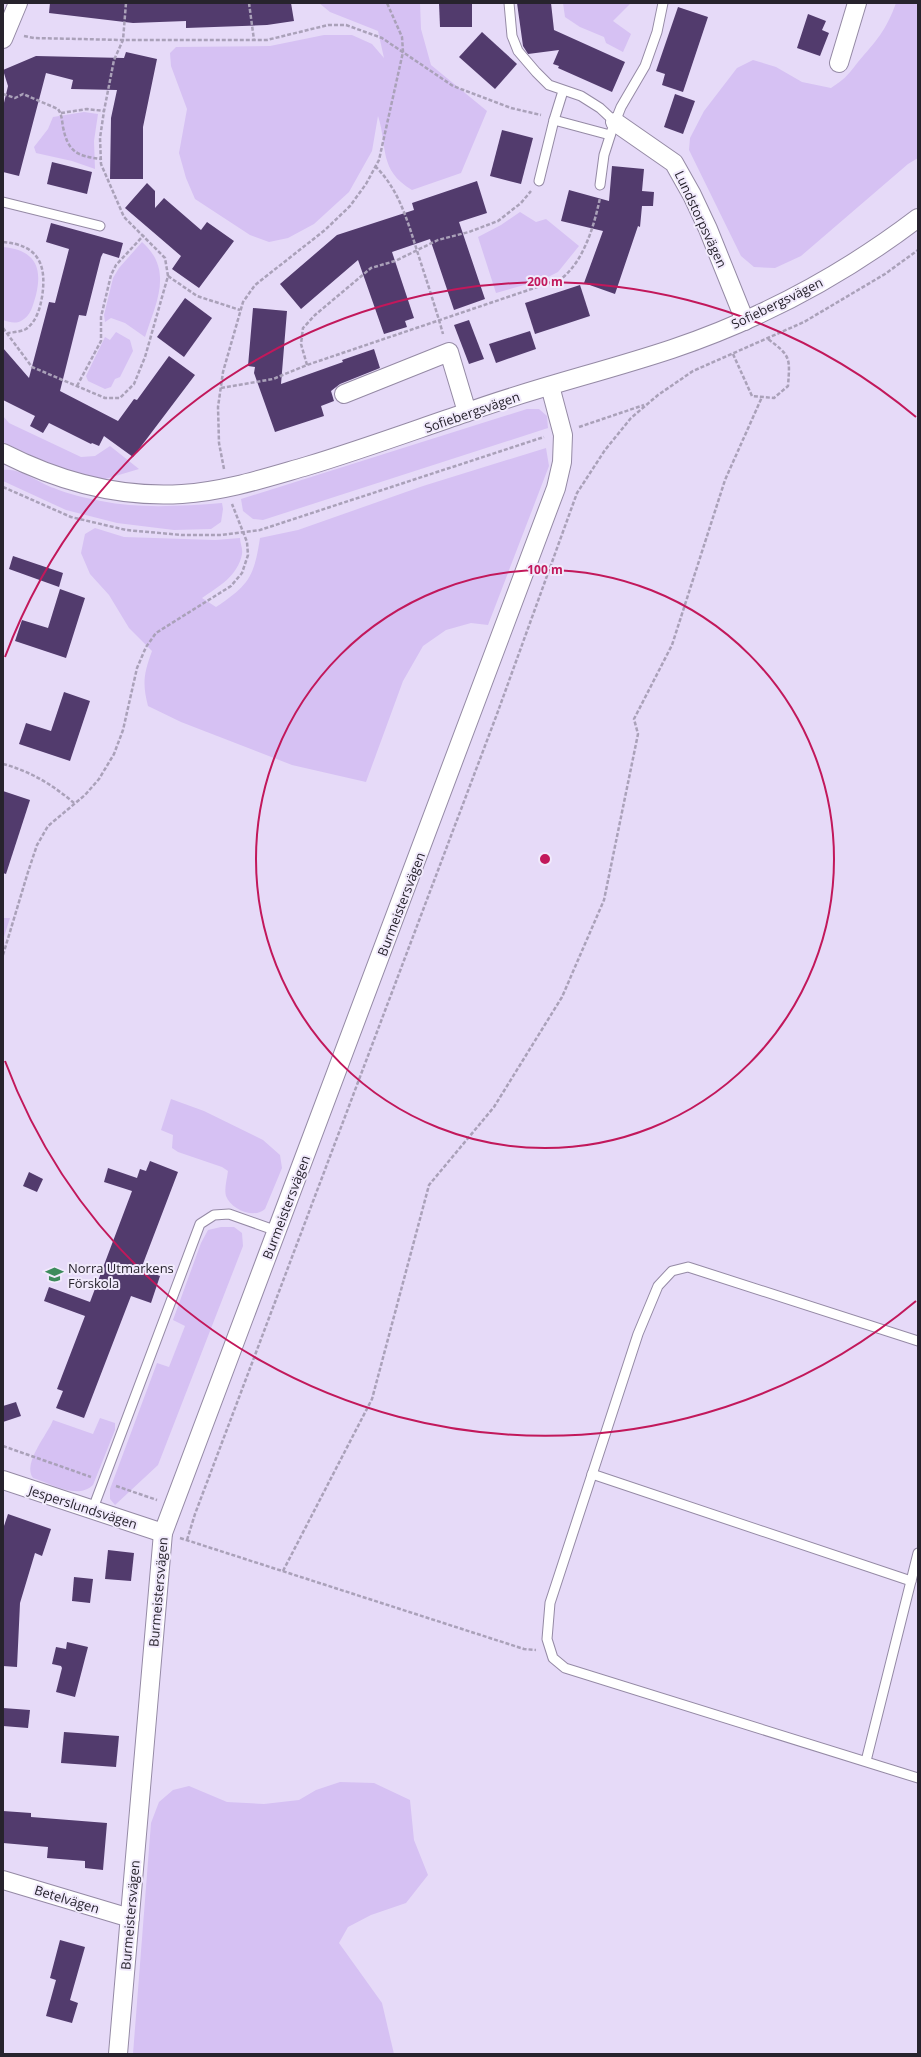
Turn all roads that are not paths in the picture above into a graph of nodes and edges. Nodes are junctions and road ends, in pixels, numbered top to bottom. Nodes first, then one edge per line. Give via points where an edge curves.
1 (18, 3) edge
2 (509, 3) edge
3 (663, 3) edge
4 (856, 3) edge
5 (4, 34) edge
6 (839, 63) dead end
7 (563, 91) junction
8 (554, 120) junction
9 (613, 129) junction
10 (539, 181) road end
11 (600, 185) road end
12 (3, 202) edge
13 (918, 218) edge
14 (100, 226) dead end
15 (745, 321) junction
16 (550, 386) junction
17 (344, 394) dead end
18 (467, 412) junction
19 (3, 453) edge
20 (277, 1231) junction
21 (918, 1341) edge
22 (592, 1474) junction
23 (3, 1480) edge
24 (92, 1511) junction
25 (163, 1533) junction
26 (918, 1554) edge
27 (911, 1581) junction
28 (866, 1761) junction
29 (918, 1778) edge
30 (3, 1880) edge
31 (130, 1918) junction
32 (118, 2054) edge

1 - 5 street
2 - 7 lane, Lundstorpsvägen via 512,36 518,51 549,85
3 - 9 lane via 657,32 645,66 621,107
4 - 6 street
7 - 8 lane
7 - 9 lane, Lundstorpsvägen via 581,96 600,108
8 - 9 lane
8 - 10 lane
9 - 11 lane via 604,155
9 - 15 street, Lundstorpsvägen via 674,163 708,229
12 - 14 lane
13 - 15 street, Sofiebergsvägen via 878,249 806,292
15 - 16 street, Sofiebergsvägen via 672,348
16 - 18 street, Sofiebergsvägen
16 - 20 street, Burmeistersvägen via 563,435 562,462 556,488
17 - 18 street via 449,352
18 - 19 street, Sofiebergsvägen via 389,441 250,483 200,492 139,494 99,489 28,466
20 - 24 lane via 229,1214 214,1215 200,1224
20 - 25 street, Burmeistersvägen
21 - 22 lane via 688,1267 672,1271 658,1286 638,1334
22 - 27 lane
22 - 28 lane via 550,1603 547,1639 553,1658 565,1668
23 - 24 street, Jesperslundsvägen
24 - 25 street, Jesperslundsvägen
25 - 31 street, Burmeistersvägen
26 - 27 lane
27 - 28 lane
28 - 29 lane
30 - 31 street, Betelvägen
31 - 32 street, Burmeistersvägen

